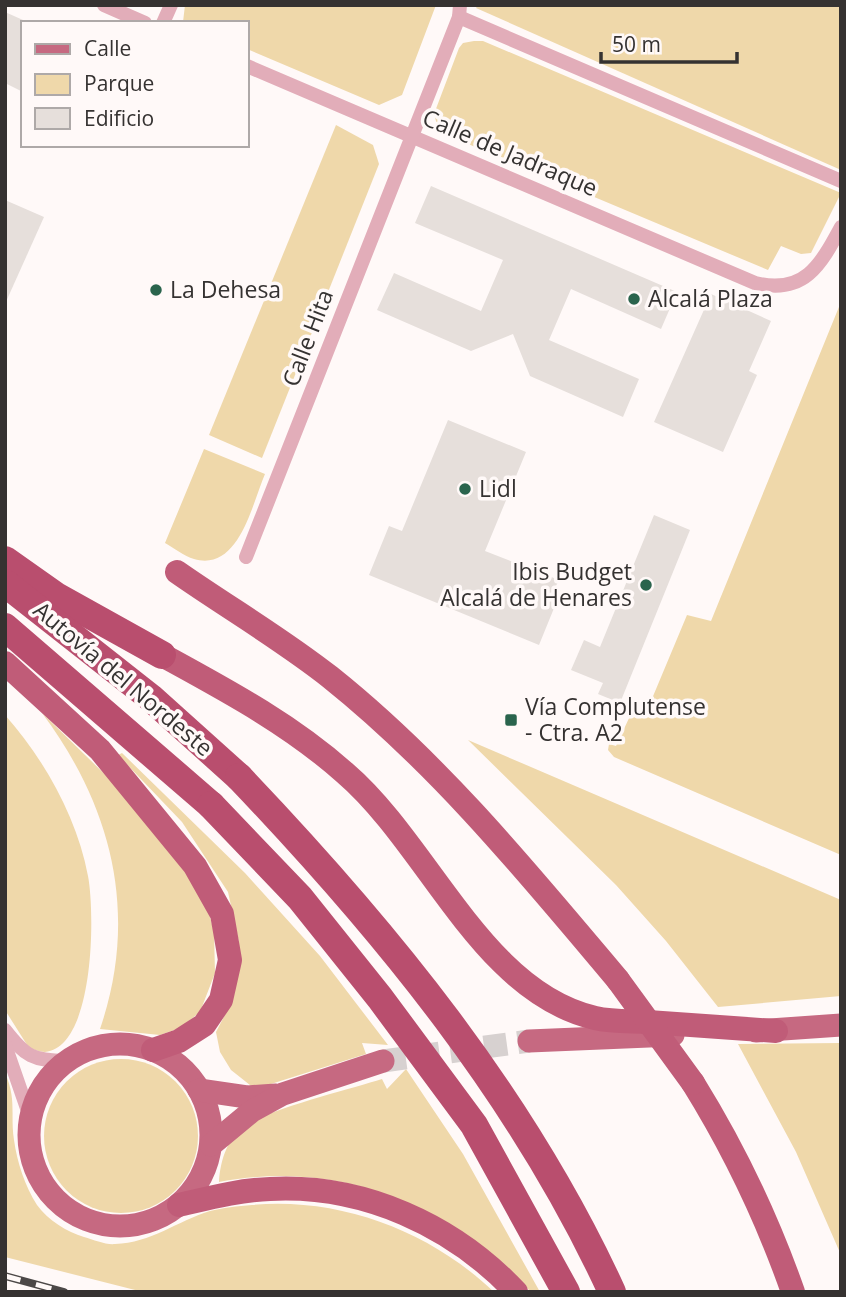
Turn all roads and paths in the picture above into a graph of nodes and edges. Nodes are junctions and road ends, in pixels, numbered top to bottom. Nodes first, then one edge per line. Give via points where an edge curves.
1 (104, 5) edge
2 (171, 5) edge
3 (459, 11) edge
4 (140, 21) edge
5 (164, 21) edge
6 (248, 66) edge
7 (411, 136) junction
8 (841, 181) edge
9 (841, 227) edge
10 (246, 556) dead end
11 (5, 560) edge
12 (177, 572) dead end
13 (5, 583) edge
14 (5, 627) edge
15 (162, 656) joint
16 (5, 663) edge
17 (841, 1026) edge
18 (5, 1030) edge
19 (776, 1031) junction
20 (530, 1041) tunnel mouth
21 (5, 1045) edge
22 (153, 1050) junction
23 (66, 1061) junction
24 (383, 1061) tunnel mouth
25 (200, 1090) junction
26 (283, 1094) junction
27 (30, 1117) junction
28 (211, 1145) junction
29 (179, 1205) junction
30 (516, 1292) edge
31 (566, 1292) edge
32 (612, 1292) edge
33 (793, 1292) edge

1 - 4 street
2 - 5 street
3 - 7 street, Calle Hita
3 - 8 street
6 - 7 street, Calle de Jadraque
7 - 9 street, Calle de Jadraque via 774,288 804,278
7 - 10 street, Calle Hita
11 - 15 highway via 56,596
12 - 33 highway, bridge via 329,676 421,756 526,870 618,980 693,1083 769,1225
13 - 32 highway, Autovía del Nordeste, bridge via 151,698 239,777 330,873 414,973 509,1108 592,1248
14 - 31 highway, Autovía del Nordeste, bridge via 211,805 300,898 474,1125
15 - 19 highway via 254,705 346,773 396,824 483,943 511,972 544,996 595,1018
16 - 22 highway via 100,750 195,866 222,914 230,960 221,1000 204,1025
17 - 19 main road
18 - 23 street via 23,1053
19 - 20 main road
21 - 27 street
22 - 23 main road via 103,1045
22 - 25 main road via 172,1060
23 - 27 main road via 37,1095
24 - 26 main road
25 - 26 main road via 247,1097
25 - 28 main road via 209,1117
26 - 28 main road via 252,1111
27 - 29 main road via 29,1145 36,1172 52,1196 74,1214 100,1224 128,1226 156,1220
28 - 29 main road via 206,1168
29 - 30 highway via 270,1189 372,1202 439,1230 472,1251

